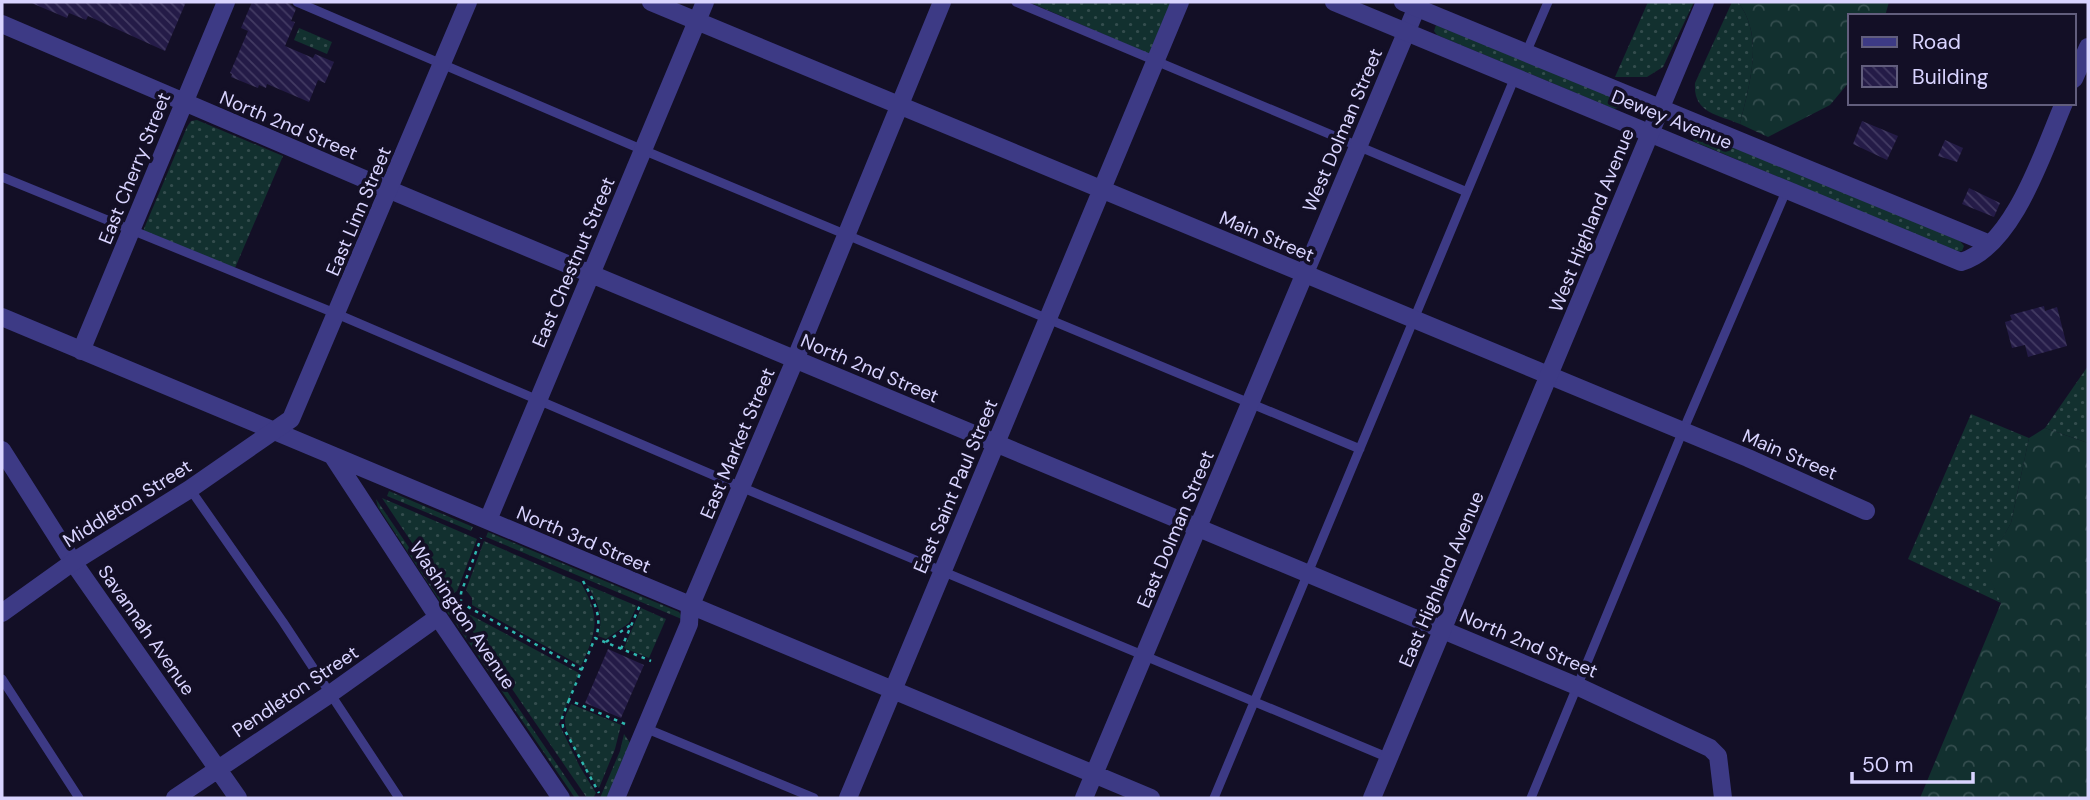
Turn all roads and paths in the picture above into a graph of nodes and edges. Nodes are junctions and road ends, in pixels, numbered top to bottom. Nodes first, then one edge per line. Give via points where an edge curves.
1 (226, 2) edge
2 (297, 2) edge
3 (468, 2) edge
4 (651, 2) edge
5 (705, 2) edge
6 (942, 2) edge
7 (1016, 2) edge
8 (1180, 2) edge
9 (1334, 2) edge
10 (1548, 2) edge
11 (1705, 2) edge
12 (1413, 4) edge
13 (698, 21) junction
14 (2, 24) edge
15 (1406, 31) junction
16 (2088, 47) edge
17 (1526, 53) junction
18 (1155, 62) junction
19 (443, 64) junction
20 (2076, 74) edge
21 (1515, 77) junction
22 (183, 103) junction
23 (899, 104) junction
24 (2063, 105) edge
25 (1660, 108) junction
26 (1650, 133) junction
27 (1357, 147) junction
28 (643, 150) junction
29 (2, 177) edge
30 (1787, 189) junction
31 (390, 190) junction
32 (1102, 190) junction
33 (1467, 192) junction
34 (130, 232) junction
35 (846, 235) junction
36 (1990, 244) junction
37 (590, 274) junction
38 (1304, 275) junction
39 (337, 314) junction
40 (2, 317) edge
41 (1048, 319) junction
42 (1413, 320) junction
43 (81, 351) junction
44 (795, 360) junction
45 (1549, 376) junction
46 (538, 400) junction
47 (1251, 404) junction
48 (277, 431) junction
49 (1682, 433) junction
50 (995, 444) junction
51 (1360, 449) junction
52 (2, 450) edge
53 (332, 455) junction
54 (741, 487) junction
55 (190, 489) junction
56 (1866, 510) dead end
57 (488, 520) junction
58 (1199, 529) junction
59 (481, 538) dead end
60 (73, 562) junction
61 (942, 571) junction
62 (1306, 574) junction
63 (583, 581) dead end
64 (461, 603) junction
65 (640, 605) dead end
66 (690, 607) junction
67 (2, 613) edge
68 (445, 613) junction
69 (632, 624) junction
70 (1442, 630) junction
71 (595, 638) junction
72 (605, 642) junction
73 (621, 649) junction
74 (1145, 654) junction
75 (651, 661) dead end
76 (582, 670) junction
77 (2, 679) edge
78 (1579, 687) junction
79 (892, 690) junction
80 (330, 694) junction
81 (569, 700) junction
82 (1253, 701) junction
83 (625, 724) dead end
84 (645, 728) junction
85 (1389, 758) junction
86 (218, 769) junction
87 (1094, 774) junction
88 (607, 796) edge
89 (79, 798) edge
90 (175, 798) edge
91 (238, 798) edge
92 (399, 798) edge
93 (561, 798) edge
94 (814, 798) edge
95 (848, 798) edge
96 (1084, 798) edge
97 (1151, 798) edge
98 (1214, 798) edge
99 (1372, 798) edge
100 (1531, 798) edge
101 (1723, 798) edge

1 - 22 street, East Cherry Street
2 - 19 lane
3 - 19 street, East Linn Street
4 - 13 street, Main Street
5 - 13 street, East Chestnut Street
6 - 23 street, East Market Street
7 - 18 lane
8 - 18 street, East Saint Paul Street
9 - 15 street, Dewey Avenue
10 - 17 lane
11 - 25 street, West Highland Avenue
12 - 15 street, West Dolman Street
12 - 17 street, Dewey Avenue
13 - 23 street, Main Street
13 - 28 street, East Chestnut Street
14 - 22 street, North 2nd Street
15 - 21 street, Dewey Avenue
15 - 27 street, West Dolman Street
16 - 20 street
17 - 25 street, Dewey Avenue
18 - 27 lane
18 - 32 street, East Saint Paul Street
19 - 28 lane
19 - 31 street, East Linn Street
21 - 26 street, Dewey Avenue
21 - 33 lane
22 - 31 street, North 2nd Street
22 - 34 street, East Cherry Street
23 - 32 street, Main Street
23 - 35 street, East Market Street
24 - 36 street, Dewey Avenue via 2019,205
25 - 26 street, West Highland Avenue
25 - 36 street, Dewey Avenue
26 - 30 street, Dewey Avenue
26 - 45 street, West Highland Avenue
27 - 33 lane
27 - 38 street, West Dolman Street
28 - 35 lane
28 - 37 street, East Chestnut Street
29 - 34 lane
30 - 36 street, Dewey Avenue via 1961,262
30 - 49 lane
31 - 37 street, North 2nd Street
31 - 39 street, East Linn Street
32 - 38 street, Main Street
32 - 41 street, East Saint Paul Street
33 - 42 lane
34 - 39 lane
34 - 43 street, East Cherry Street
35 - 41 lane
35 - 44 street, East Market Street
37 - 44 street, North 2nd Street
37 - 46 street, East Chestnut Street
38 - 42 street, Main Street
38 - 47 street, East Dolman Street
39 - 46 lane
39 - 48 street, East Linn Street via 291,419
40 - 43 street, North 3rd Street
41 - 47 lane
41 - 50 street, East Saint Paul Street
42 - 45 street, Main Street
42 - 51 lane
43 - 48 street, North 3rd Street
44 - 50 street, North 2nd Street
44 - 54 street, East Market Street
45 - 49 street, Main Street
45 - 70 street, East Highland Avenue
46 - 54 lane
46 - 57 street, East Chestnut Street
47 - 51 lane
47 - 58 street, East Dolman Street
48 - 53 street, North 3rd Street
48 - 55 street, Middleton Street
49 - 56 street, Main Street
49 - 78 lane
50 - 58 street, North 2nd Street
50 - 61 street, East Saint Paul Street
51 - 62 lane
52 - 60 street, Savannah Avenue
53 - 57 street, North 3rd Street
53 - 68 street, Washington Avenue
54 - 61 lane
54 - 66 street, East Market Street
55 - 60 street, Middleton Street
55 - 80 lane
57 - 66 street, North 3rd Street
58 - 62 street, North 2nd Street
58 - 74 street, East Dolman Street
59 - 64 path
60 - 67 street, Middleton Street
60 - 86 street, Savannah Avenue
61 - 74 lane
61 - 79 street, East Saint Paul Street
62 - 70 street, North 2nd Street
62 - 82 lane
63 - 71 path via 596,608 599,626
64 - 68 path
64 - 76 path
65 - 69 path
66 - 79 street, North 3rd Street
66 - 84 street, East Market Street via 688,626
68 - 80 street, Pendleton Street
68 - 93 street, Washington Avenue
69 - 72 path
69 - 73 path
70 - 78 street, North 2nd Street
70 - 85 street, East Highland Avenue
71 - 72 path
71 - 76 path
72 - 73 path
73 - 75 path
74 - 82 lane
74 - 87 street, East Dolman Street
76 - 81 path
77 - 89 lane
78 - 100 lane
78 - 101 street, North 2nd Street via 1710,748 1718,756
79 - 87 street, North 3rd Street
79 - 95 street, East Saint Paul Street
80 - 86 street, Pendleton Street
80 - 92 lane
81 - 83 path
81 - 88 path via 563,727 575,753
82 - 85 lane
82 - 98 lane
84 - 88 street, East Market Street
84 - 94 lane
85 - 99 street, East Highland Avenue
86 - 90 street, Pendleton Street
86 - 91 street, Savannah Avenue
87 - 96 street, East Dolman Street
87 - 97 street, North 3rd Street

